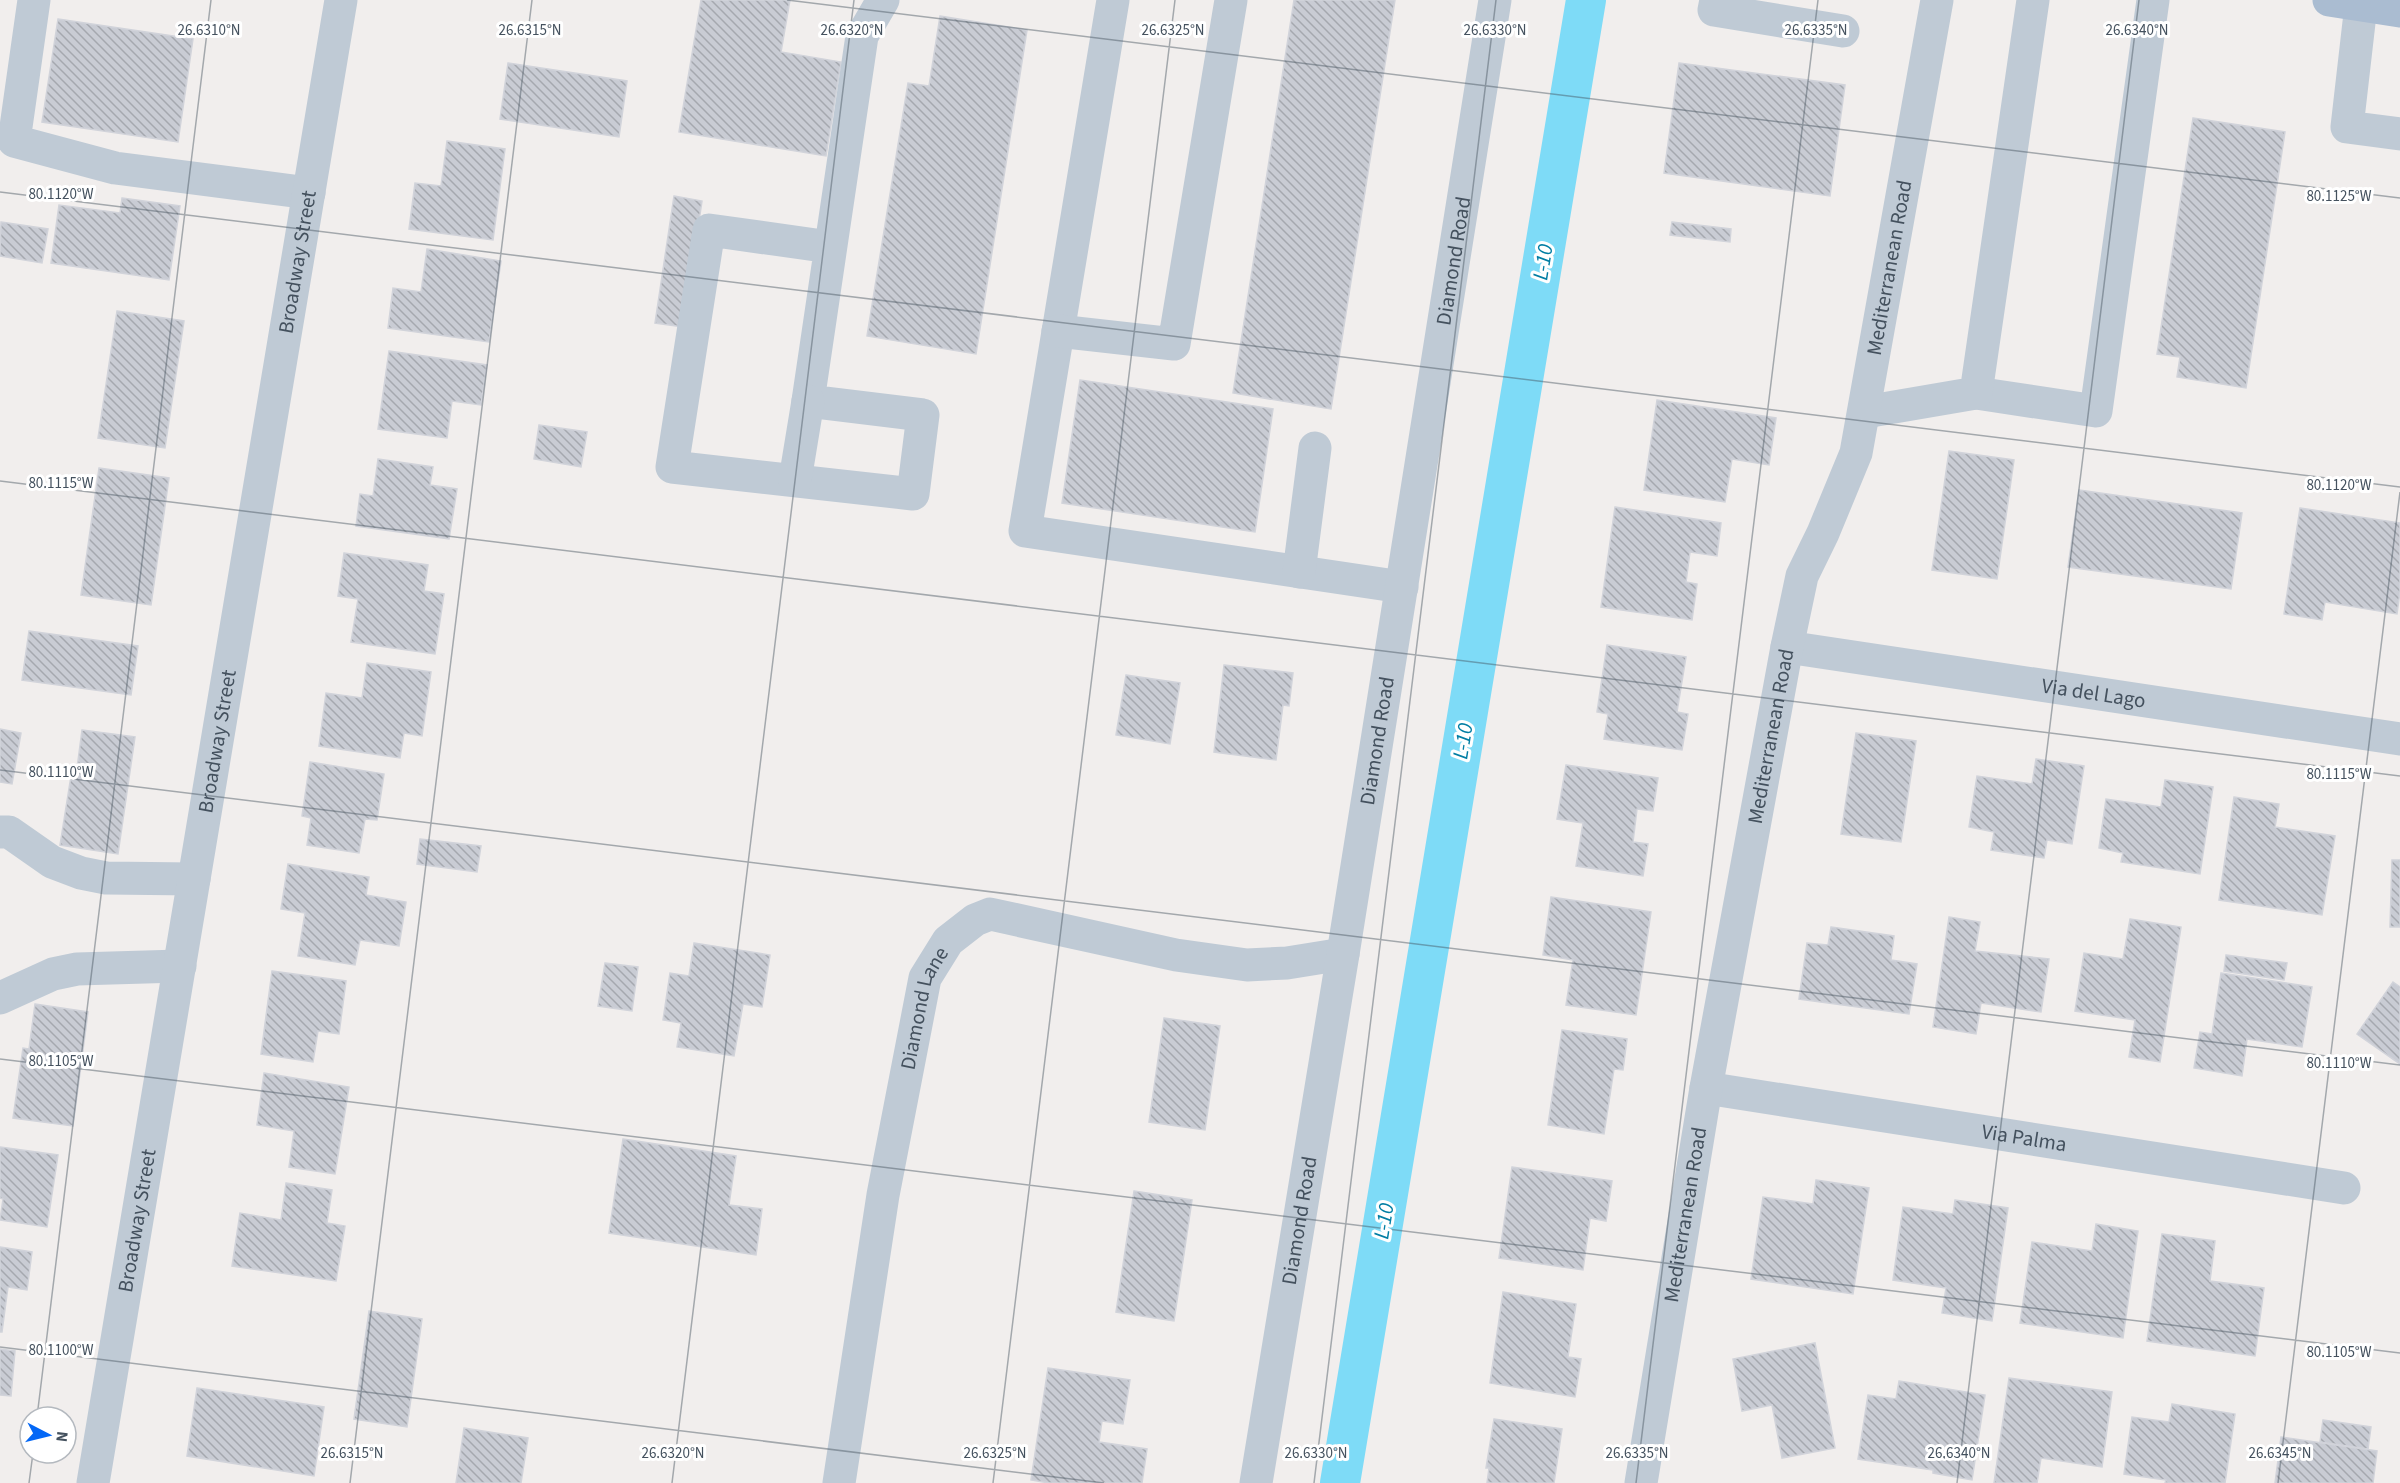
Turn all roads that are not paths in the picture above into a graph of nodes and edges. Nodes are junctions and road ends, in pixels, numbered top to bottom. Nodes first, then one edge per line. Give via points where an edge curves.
1 (34, 0) edge
2 (341, 0) edge
3 (883, 0) edge
4 (1113, 0) edge
5 (1231, 0) edge
6 (1495, 0) edge
7 (1716, 0) edge
8 (1937, 0) edge
9 (2033, 0) edge
10 (2153, 0) edge
11 (2329, 0) edge
12 (2361, 5) junction
13 (2400, 11) edge
14 (1843, 32) dead end
15 (2400, 134) edge
16 (309, 193) junction
17 (830, 247) junction
18 (1058, 331) junction
19 (1976, 393) junction
20 (808, 401) junction
21 (1865, 412) junction
22 (1315, 448) dead end
23 (795, 480) junction
24 (1299, 572) junction
25 (1402, 587) junction
26 (1787, 647) junction
27 (2400, 739) edge
28 (0, 832) edge
29 (194, 879) junction
30 (1343, 954) junction
31 (180, 966) junction
32 (0, 998) edge
33 (1706, 1088) junction
34 (2344, 1188) dead end
35 (93, 1483) edge
36 (840, 1483) edge
37 (1256, 1483) edge
38 (1641, 1483) edge

1 - 16 street via 14,141 115,168
2 - 16 street, Broadway Street
3 - 17 street via 862,36
4 - 18 street
5 - 18 street via 1174,344
6 - 25 street, Diamond Road
7 - 14 street via 1714,10
8 - 21 street, Mediterranean Road
9 - 19 street
10 - 19 street via 2096,411
11 - 12 main road
12 - 13 main road
12 - 15 street via 2347,127
16 - 29 street, Broadway Street
17 - 20 street
17 - 23 street via 709,230 672,466
18 - 24 street via 1025,531
19 - 21 street
20 - 23 street
20 - 23 street via 923,415 913,494
21 - 26 street, Mediterranean Road via 1856,453 1802,576
22 - 24 street
24 - 25 street
25 - 30 street, Diamond Road
26 - 27 street, Via del Lago
26 - 33 street, Mediterranean Road
28 - 29 street via 9,832 52,862 81,873 106,878
29 - 31 street, Broadway Street
30 - 36 street, Diamond Lane via 1247,965 1176,955 990,915 975,920 948,941 925,978 883,1195
30 - 37 street, Diamond Road
31 - 32 street via 77,969
31 - 35 street, Broadway Street
33 - 34 street, Via Palma
33 - 38 street, Mediterranean Road

